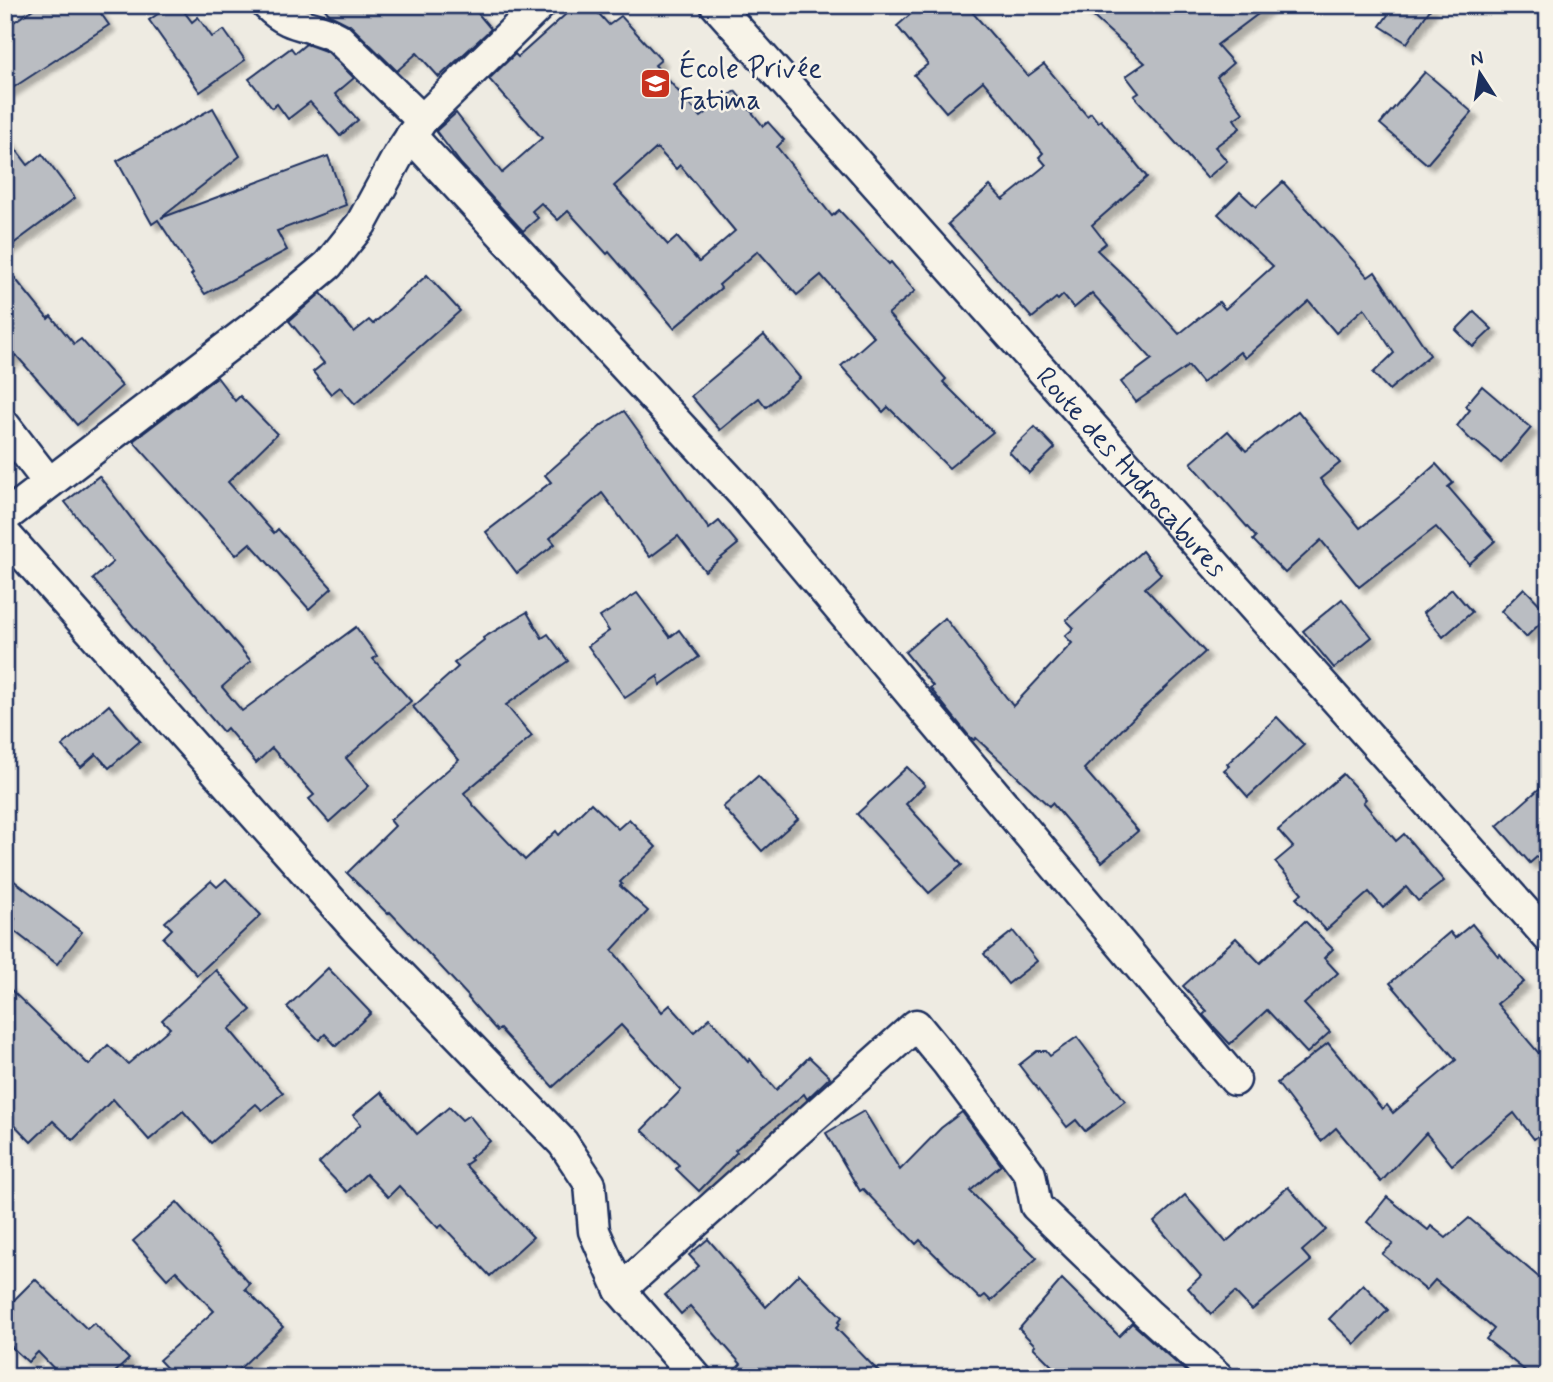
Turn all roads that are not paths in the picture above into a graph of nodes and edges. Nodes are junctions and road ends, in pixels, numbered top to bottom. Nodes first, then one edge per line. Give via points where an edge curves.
1 (267, 5) edge
2 (540, 5) edge
3 (716, 5) edge
4 (416, 128) junction
5 (5, 426) edge
6 (49, 484) junction
7 (5, 517) edge
8 (5, 534) edge
9 (1548, 937) edge
10 (1235, 1080) dead end
11 (620, 1290) junction
12 (695, 1377) edge
13 (1219, 1377) edge

1 - 4 street via 281,19 338,38
2 - 4 street
3 - 9 street, Route des Hydrocabures
4 - 6 street via 361,224 328,265
4 - 10 street via 743,494
5 - 6 street
6 - 7 street
8 - 11 street via 357,930 563,1143 590,1184 594,1231
11 - 12 street
11 - 13 street via 916,1025 1030,1174 1036,1206

